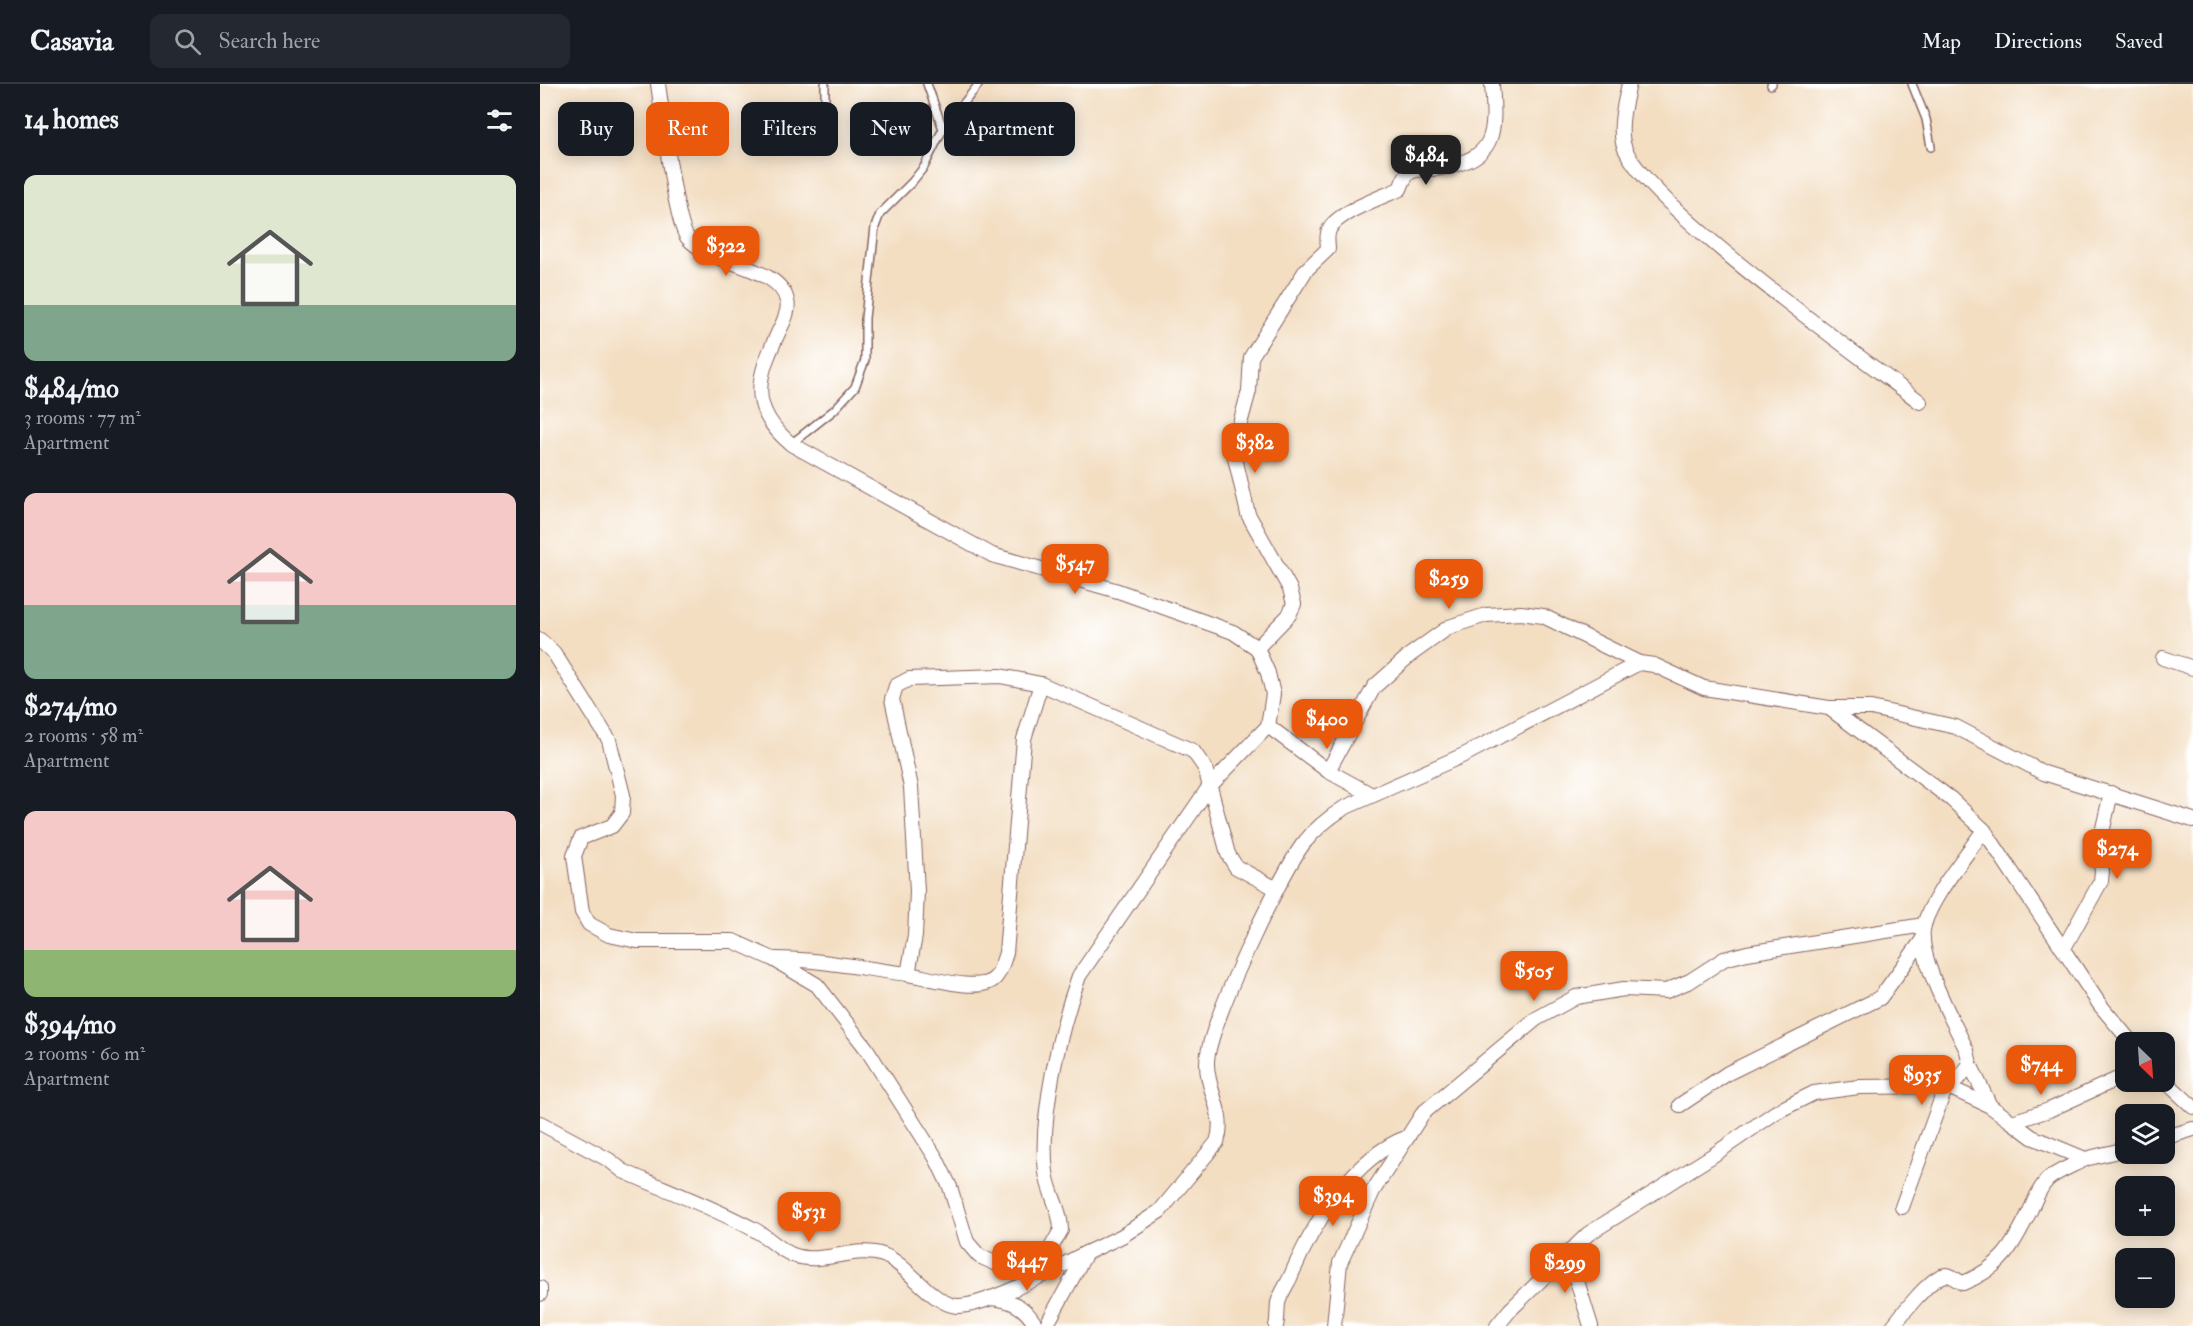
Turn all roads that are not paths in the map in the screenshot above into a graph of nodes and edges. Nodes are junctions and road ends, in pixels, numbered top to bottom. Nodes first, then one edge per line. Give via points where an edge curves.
1 (658, 84) edge
2 (825, 84) edge
3 (927, 84) edge
4 (979, 84) edge
5 (1492, 84) edge
6 (1629, 84) edge
7 (1912, 84) edge
8 (825, 99) dead end
9 (943, 129) junction
10 (1930, 147) dead end
11 (1920, 402) dead end
12 (791, 444) junction
13 (540, 640) edge
14 (1257, 648) junction
15 (2163, 658) dead end
16 (1639, 663) junction
17 (2193, 668) edge
18 (1041, 684) junction
19 (1829, 708) junction
20 (1268, 726) junction
21 (1328, 771) junction
22 (1209, 788) junction
23 (2111, 794) junction
24 (1371, 795) junction
25 (2193, 820) edge
26 (1984, 830) junction
27 (1277, 889) junction
28 (1924, 925) junction
29 (1923, 939) junction
30 (2064, 948) junction
31 (773, 959) junction
32 (908, 974) junction
33 (2123, 1032) edge
34 (1970, 1064) junction
35 (2115, 1080) edge
36 (1946, 1086) junction
37 (2175, 1090) edge
38 (1680, 1105) dead end
39 (1990, 1106) junction
40 (2193, 1107) edge
41 (2012, 1122) junction
42 (540, 1123) edge
43 (2193, 1129) edge
44 (2175, 1135) edge
45 (1408, 1137) junction
46 (2115, 1152) edge
47 (2085, 1159) junction
48 (1902, 1207) dead end
49 (1568, 1252) junction
50 (1086, 1253) junction
51 (1044, 1270) junction
52 (540, 1288) edge
53 (540, 1294) edge
54 (987, 1298) junction
55 (1036, 1326) edge
56 (1046, 1326) edge
57 (1276, 1326) edge
58 (1334, 1326) edge
59 (1497, 1326) edge
60 (1592, 1326) edge
61 (1893, 1326) edge

1 - 12 street via 685,235 701,251 760,273 781,287 788,302 758,388 771,427
2 - 8 lane
3 - 9 lane
4 - 9 lane
5 - 14 street via 1494,117 1488,144 1476,159 1462,165 1413,171 1400,189 1336,222 1327,234 1328,249 1306,270 1251,357 1249,391 1233,449 1248,514 1290,589 1294,604 1289,615
6 - 11 street via 1622,113 1623,143 1636,169 1698,228 1776,292
7 - 10 lane via 1926,119
9 - 12 lane via 924,167 880,214 875,227 865,318 866,360 855,387 834,410
12 - 14 street via 992,555 1118,591 1233,632
13 - 31 street via 554,653 609,740 623,795 622,813 612,826 581,838 574,856 582,912 589,924 609,935 638,941 733,941
14 - 20 street via 1273,694
15 - 17 street
16 - 19 street via 1654,665 1704,688
16 - 21 street via 1543,616 1486,615 1449,627 1374,687
16 - 24 street via 1466,754
18 - 22 street via 1193,751 1205,768
18 - 32 street via 1024,739 1006,953 1000,972 993,981 975,986
18 - 32 street via 1000,676 909,679 896,686 892,699 911,787 917,891
19 - 23 street via 1871,708 1956,728 2044,773
19 - 26 street via 1951,799
20 - 21 street
20 - 22 street
21 - 24 street
22 - 27 street via 1228,854 1236,867
22 - 51 street via 1110,928 1079,976 1070,1000 1055,1066 1046,1135 1046,1173 1061,1230
23 - 25 street
23 - 30 street via 2098,850 2101,880
24 - 27 street via 1326,819 1303,845
26 - 28 street via 1943,889
26 - 30 street
27 - 50 street via 1210,1046 1208,1076 1220,1113 1221,1130 1216,1143 1160,1211
28 - 29 street
28 - 45 street via 1724,959 1666,991 1624,988 1576,997 1536,1019 1488,1057 1424,1113
29 - 34 street via 1926,958
29 - 38 street via 1880,998 1728,1073
30 - 33 street via 2100,1005
31 - 32 street via 809,959
31 - 51 street via 817,985 866,1048 936,1158 950,1187 967,1242 979,1256 997,1264
34 - 36 street
34 - 39 street
35 - 41 street
36 - 39 street
36 - 48 street
36 - 49 street via 1859,1087 1814,1093 1776,1112 1588,1234
37 - 40 street
39 - 41 street
41 - 47 street via 2032,1137
42 - 54 street via 622,1171 756,1230 792,1255 815,1260 851,1254 882,1255 948,1303 964,1305
43 - 44 street
45 - 57 street via 1379,1152 1335,1197 1306,1240 1278,1303
45 - 58 street via 1373,1191 1340,1263
46 - 47 street
47 - 61 street via 2049,1179 1999,1264 1963,1283 1951,1275 1942,1276 1908,1306
49 - 59 street
49 - 60 street
50 - 51 street
50 - 56 street
51 - 54 street
52 - 53 street
54 - 55 street via 1017,1304

